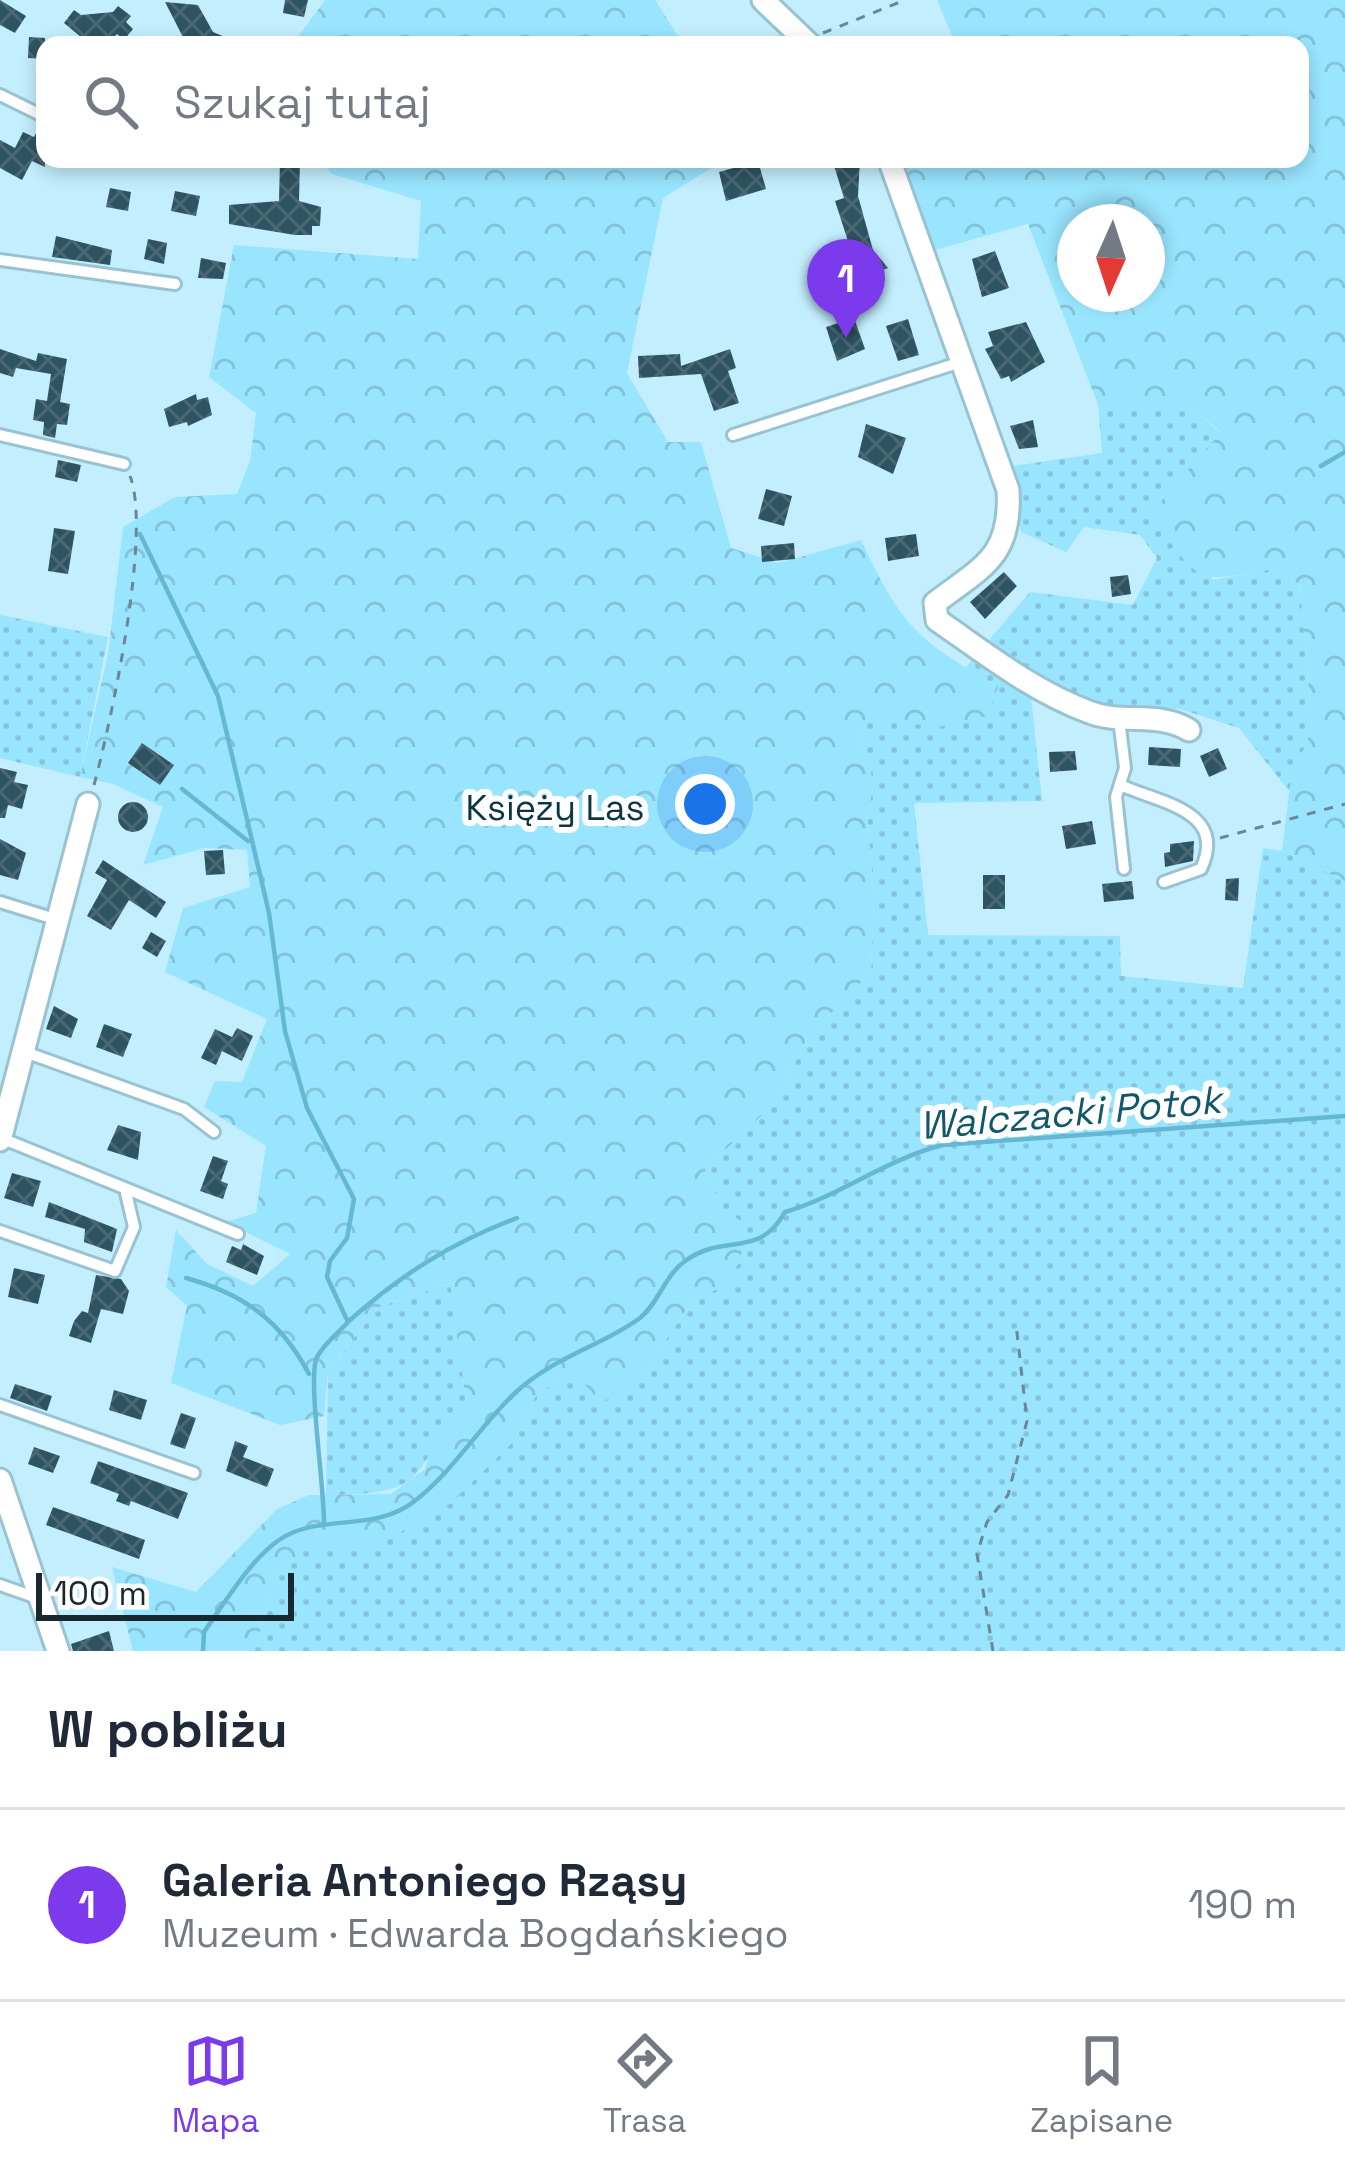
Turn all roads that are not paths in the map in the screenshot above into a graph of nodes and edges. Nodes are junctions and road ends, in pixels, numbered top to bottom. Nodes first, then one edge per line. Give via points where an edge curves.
1 (763, 0) edge
2 (800, 36) edge
3 (0, 95) edge
4 (36, 113) edge
5 (892, 168) edge
6 (0, 260) edge
7 (175, 284) dead end
8 (965, 361) junction
9 (0, 435) edge
10 (734, 435) dead end
11 (124, 464) road end
12 (1119, 717) junction
13 (1190, 730) dead end
14 (1120, 785) junction
15 (88, 804) road end
16 (1124, 869) dead end
17 (1164, 882) dead end
18 (0, 902) edge
19 (58, 920) junction
20 (23, 1051) junction
21 (214, 1132) dead end
22 (0, 1139) edge
23 (126, 1193) dead end
24 (0, 1231) edge
25 (238, 1234) dead end
26 (0, 1405) edge
27 (194, 1473) dead end
28 (0, 1480) edge
29 (0, 1585) edge
30 (43, 1600) junction
31 (58, 1651) edge

1 - 2 street
3 - 4 lane
5 - 8 street
6 - 7 lane
8 - 10 lane
8 - 12 street via 1010,517 1000,554 934,603 937,620 1025,685
9 - 11 lane
12 - 13 street via 1173,720
12 - 14 lane
14 - 16 lane
14 - 17 lane via 1191,810 1209,840 1201,869
15 - 19 street
18 - 19 lane
19 - 20 street
20 - 21 lane via 184,1108
20 - 22 street
22 - 25 lane
23 - 24 lane via 134,1227 116,1271
26 - 27 lane
28 - 30 street
29 - 30 lane
30 - 31 street

